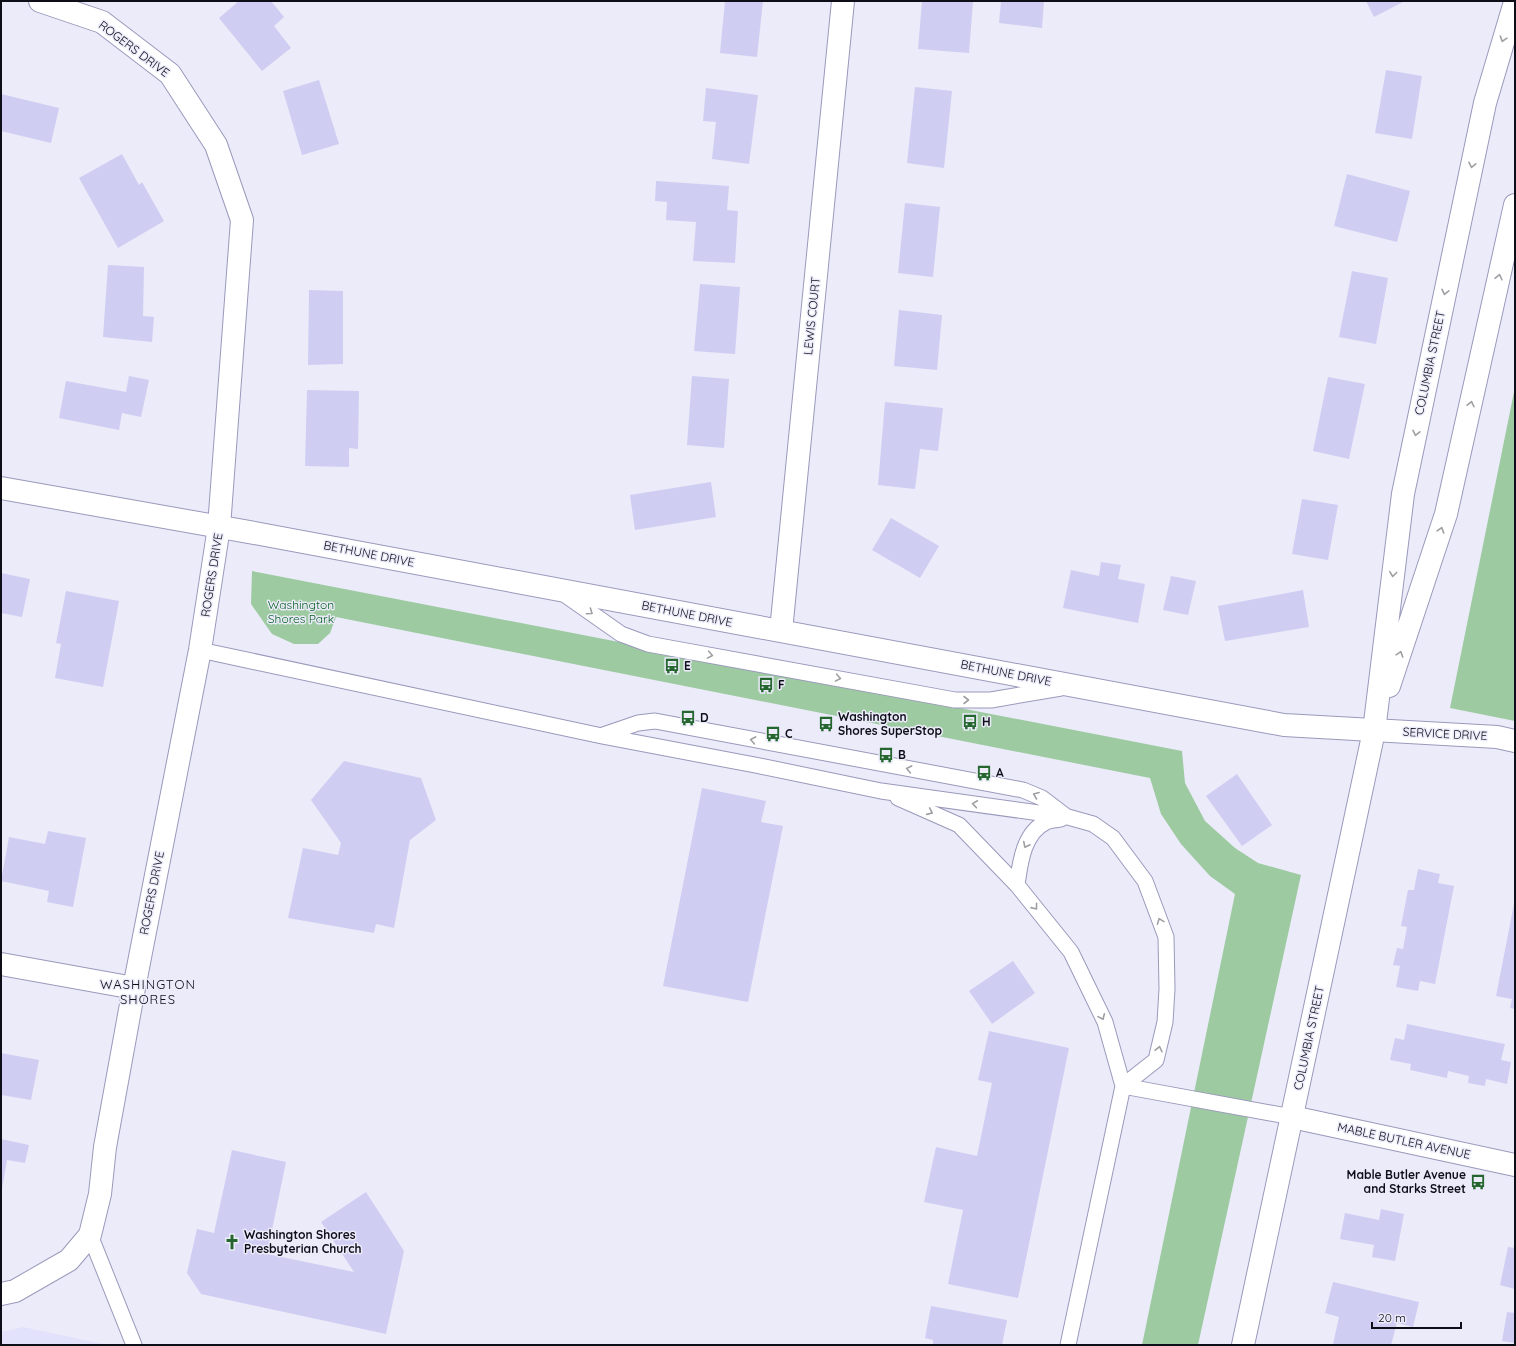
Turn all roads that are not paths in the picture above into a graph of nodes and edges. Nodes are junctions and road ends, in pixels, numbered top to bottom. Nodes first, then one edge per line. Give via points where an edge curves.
1 (40, 1) edge
2 (843, 1) edge
3 (1515, 2) edge
4 (1515, 205) edge
5 (1, 488) edge
6 (220, 527) junction
7 (558, 590) junction
8 (781, 631) junction
9 (200, 650) junction
10 (1073, 686) junction
11 (1374, 731) junction
12 (602, 736) junction
13 (1515, 741) edge
14 (881, 791) junction
15 (1068, 817) junction
16 (1016, 885) junction
17 (1, 964) edge
18 (134, 988) junction
19 (1123, 1086) junction
20 (1292, 1117) junction
21 (1515, 1165) edge
22 (90, 1235) junction
23 (1, 1294) edge
24 (134, 1345) edge
25 (1068, 1345) edge
26 (1243, 1345) edge

1 - 6 street, ROGERS DRIVE via 102,22 170,74 216,145 242,220
2 - 8 street, LEWIS COURT
3 -> 11 street, COLUMBIA STREET via 1485,103 1403,494
11 -> 4 street, COLUMBIA STREET via 1446,514
5 - 6 street, BETHUNE DRIVE
6 - 7 street, BETHUNE DRIVE
6 - 9 street, ROGERS DRIVE
7 - 8 street, BETHUNE DRIVE
7 -> 10 lane via 621,634 656,645 955,700 991,700
8 - 10 street, BETHUNE DRIVE
9 - 12 lane
9 - 18 street, ROGERS DRIVE
10 - 11 street, BETHUNE DRIVE via 1284,725
11 - 13 street, SERVICE DRIVE via 1497,737
11 - 20 street, COLUMBIA STREET
12 - 14 lane
15 -> 12 lane via 1042,798 1023,790 655,721 638,723
15 -> 14 lane
14 -> 16 lane via 959,825
15 -> 16 lane via 1046,822 1033,832 1021,856
19 -> 15 lane via 1156,1060 1165,1022 1166,937 1144,881 1113,838 1093,824
16 -> 19 lane via 1071,952 1104,1022
17 - 18 street
18 - 22 street, ROGERS DRIVE via 105,1147 100,1194
19 - 20 lane
19 - 25 lane
20 - 21 street, MABLE BUTLER AVENUE
20 - 26 street, COLUMBIA STREET
22 - 23 street via 68,1260 15,1291
22 - 24 lane

